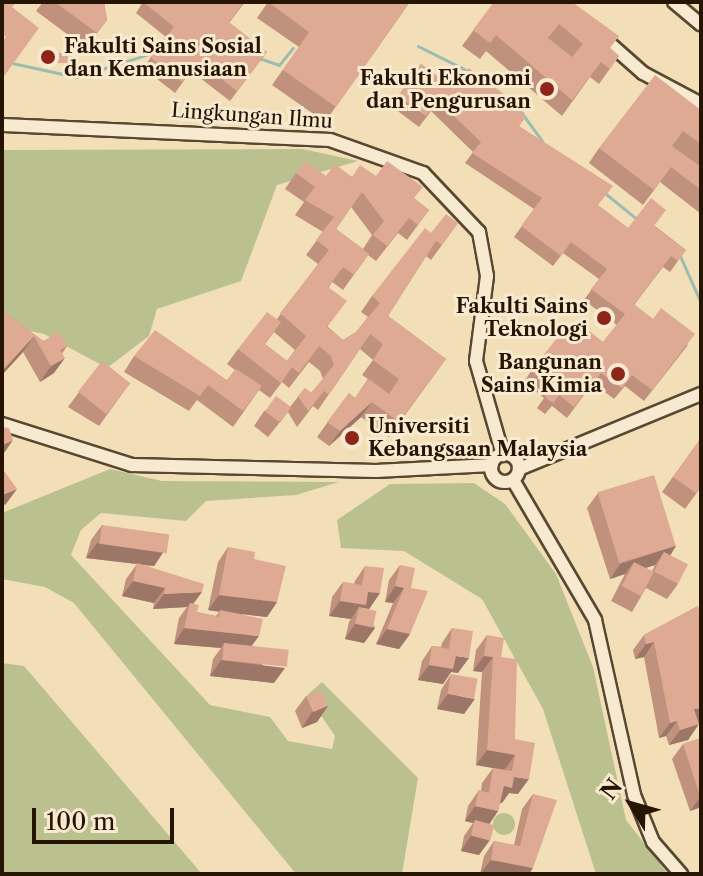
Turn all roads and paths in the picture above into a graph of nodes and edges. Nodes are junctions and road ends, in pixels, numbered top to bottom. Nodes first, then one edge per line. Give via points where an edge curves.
1 (674, 2) edge
2 (587, 21) edge
3 (701, 25) edge
4 (701, 104) edge
5 (2, 125) edge
6 (701, 394) edge
7 (2, 424) edge
8 (503, 455) junction
9 (492, 465) junction
10 (516, 474) junction
11 (681, 874) edge

1 - 3 street
2 - 4 street via 643,73
5 - 8 street, Lingkungan Ilmu via 320,139 423,173 479,232 487,276 476,361
6 - 10 street
7 - 9 street via 132,465 418,471
8 - 9 street
8 - 10 street
9 - 10 street via 495,478
10 - 11 street via 595,620 634,795 653,842

